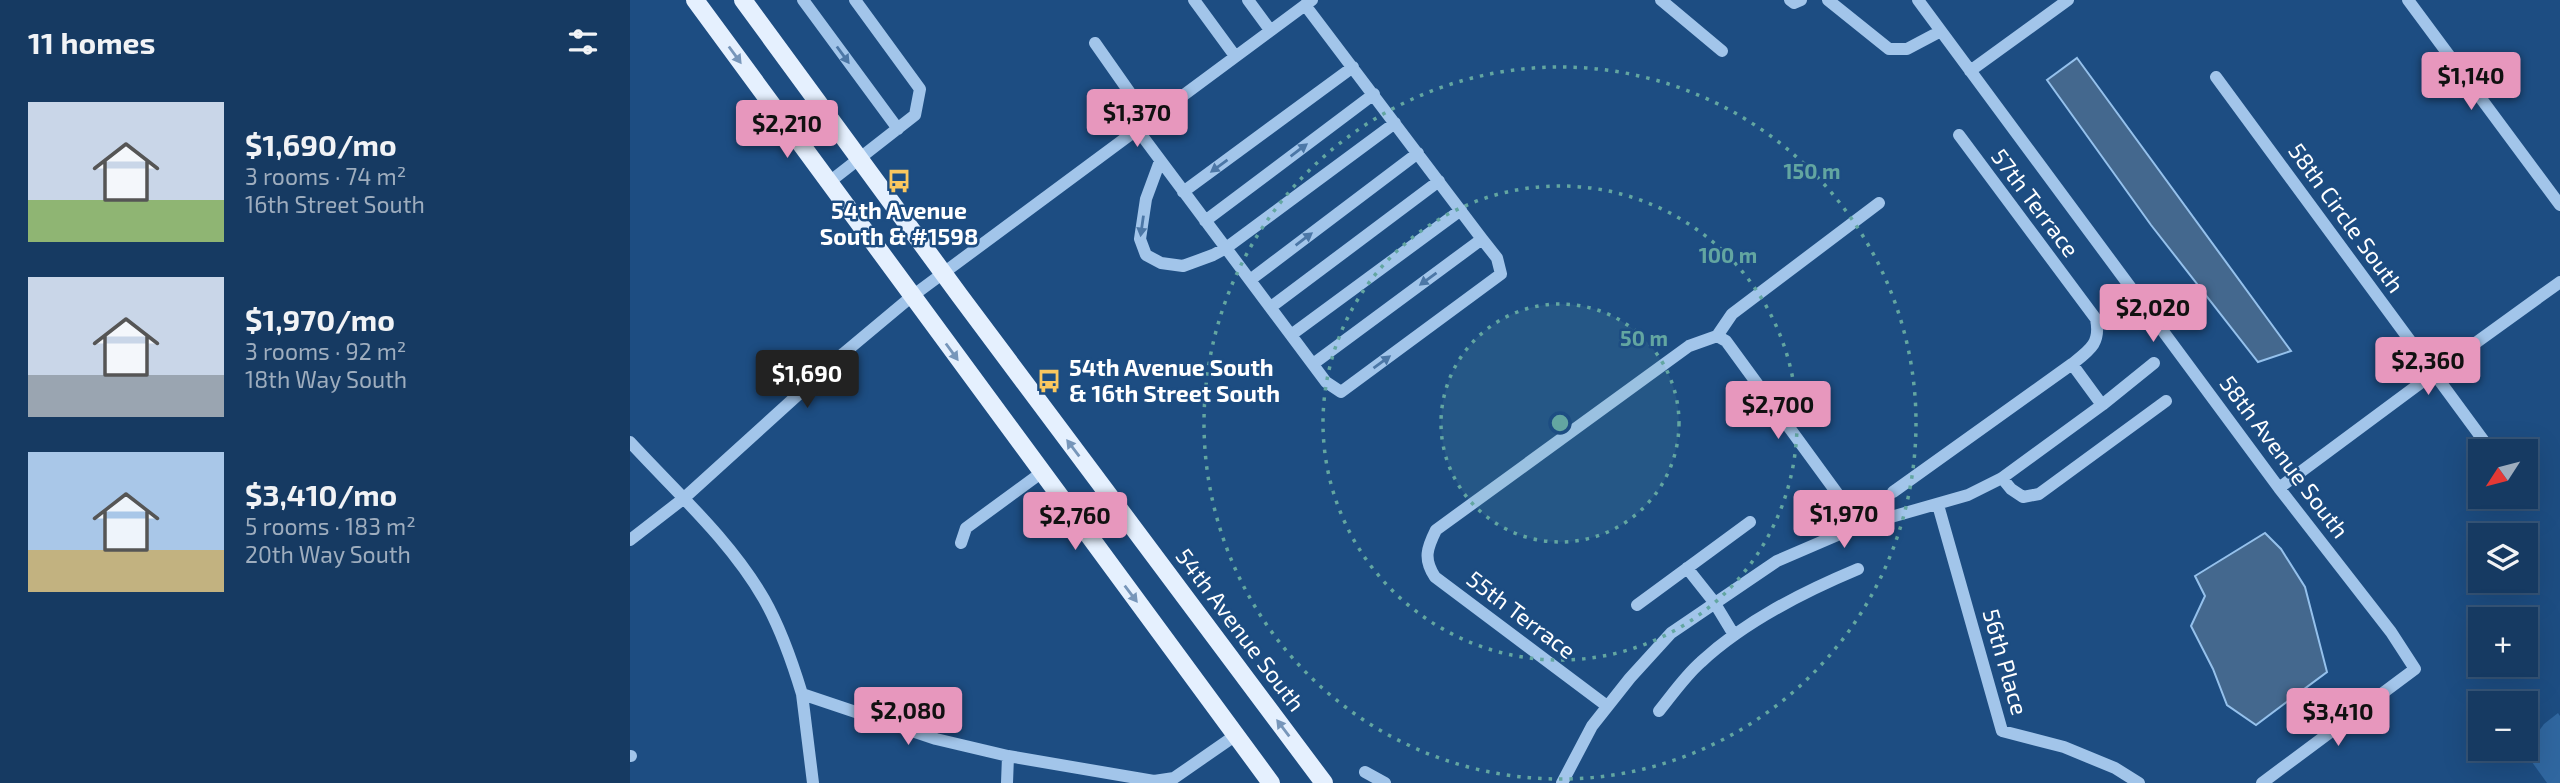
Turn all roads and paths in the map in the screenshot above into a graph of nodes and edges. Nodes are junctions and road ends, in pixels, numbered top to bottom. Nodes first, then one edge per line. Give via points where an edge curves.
1 (695, 0) edge
2 (743, 0) edge
3 (803, 0) edge
4 (855, 0) edge
5 (1194, 0) edge
6 (1248, 0) edge
7 (1661, 0) edge
8 (1790, 0) edge
9 (1801, 0) edge
10 (1828, 0) edge
11 (1918, 0) edge
12 (2068, 0) edge
13 (2408, 0) edge
14 (1308, 2) edge
15 (1270, 30) junction
16 (1941, 31) junction
17 (1094, 43) dead end
18 (1722, 51) dead end
19 (1235, 56) junction
20 (1353, 67) junction
21 (1970, 71) junction
22 (2216, 77) dead end
23 (1374, 94) junction
24 (1149, 120) junction
25 (1395, 122) junction
26 (898, 129) junction
27 (1137, 129) junction
28 (1959, 135) dead end
29 (1418, 153) junction
30 (860, 158) junction
31 (1160, 161) junction
32 (1439, 181) junction
33 (828, 183) junction
34 (1183, 192) junction
35 (1879, 204) dead end
36 (2560, 205) edge
37 (1461, 210) junction
38 (1205, 221) junction
39 (1482, 239) junction
40 (1226, 248) junction
41 (943, 273) junction
42 (1250, 279) junction
43 (2560, 282) edge
44 (911, 297) junction
45 (1271, 307) junction
46 (1291, 335) junction
47 (1717, 336) junction
48 (2154, 363) dead end
49 (1313, 364) junction
50 (2072, 364) junction
51 (2434, 373) junction
52 (2166, 401) dead end
53 (2102, 405) junction
54 (2482, 439) edge
55 (630, 442) edge
56 (1041, 473) junction
57 (2002, 478) junction
58 (2279, 488) junction
59 (1893, 492) dead end
60 (683, 499) junction
61 (1938, 505) junction
62 (1750, 522) dead end
63 (1856, 527) junction
64 (630, 540) edge
65 (961, 542) dead end
66 (1687, 568) junction
67 (1858, 569) dead end
68 (1714, 602) junction
69 (1637, 605) dead end
70 (1734, 635) junction
71 (803, 694) junction
72 (1607, 706) junction
73 (1659, 711) dead end
74 (1236, 735) junction
75 (1008, 756) junction
76 (1365, 772) dead end
77 (813, 783) edge
78 (1007, 783) edge
79 (1271, 783) edge
80 (1324, 783) edge
81 (1385, 783) edge
82 (1562, 783) edge
83 (2139, 783) edge
84 (2262, 783) edge

1 -> 33 main road
2 - 30 main road, 54th Avenue South
3 -> 26 street
4 - 26 street via 920,89 915,115
5 - 19 street
6 - 15 street
7 - 18 street
8 - 9 street
10 - 16 street via 1889,49 1907,49
11 - 16 street, 58th Avenue South
12 - 21 street
13 - 36 street
14 - 15 street
14 - 20 street
15 - 19 street
16 - 21 street, 58th Avenue South
17 - 24 street
19 - 24 street
20 - 23 street
20 -> 34 street
21 - 58 street, 58th Avenue South
22 - 51 street, 58th Circle South
23 - 25 street
38 -> 23 street
24 - 27 street
25 - 29 street
25 - 40 street
26 - 30 street
27 - 31 street
27 - 41 street
28 - 50 street, 57th Terrace via 2096,319 2099,332 2093,346
29 - 32 street
42 -> 29 street
30 - 33 street
30 - 41 main road, 54th Avenue South
31 - 34 street
31 -> 40 street via 1146,199 1140,239 1146,255 1183,266
32 - 37 street
32 - 45 street
33 - 44 main road
34 - 38 street
35 - 47 street via 1731,314
37 - 39 street
37 - 46 street
38 - 40 street
39 -> 49 street
49 -> 39 street via 1326,382 1341,392 1501,274 1497,258
40 - 42 street
41 - 44 street
80 -> 41 main road, 54th Avenue South
42 - 45 street
43 - 51 street
44 -> 56 main road
44 - 60 street
45 - 46 street
46 - 49 street
47 - 63 street via 1726,341
47 - 72 street, 55th Terrace via 1689,346 1436,530 1428,547 1428,566 1435,577
48 - 53 street
50 - 53 street
50 - 59 street, 57th Terrace
51 - 54 street, 58th Circle South
51 - 58 street
52 - 57 street via 2039,494 2023,497
53 - 57 street
55 - 60 street
56 - 65 street via 965,528
56 -> 74 main road
57 - 61 street
58 - 84 street, 58th Avenue South via 2415,669
60 - 64 street
60 - 71 street via 719,537 764,598 787,644
61 - 63 street
61 - 83 street, 56th Place via 2002,730 2064,747
62 - 66 street
63 - 68 street via 1777,561
66 - 68 street
66 - 69 street
67 - 70 street via 1813,588
68 - 70 street
68 - 72 street via 1671,633
70 - 73 street via 1700,663
71 - 75 street via 936,739
71 - 77 street
72 - 82 street
74 - 75 street via 1174,778 1154,780
74 - 79 main road
75 - 78 street
76 - 81 street

